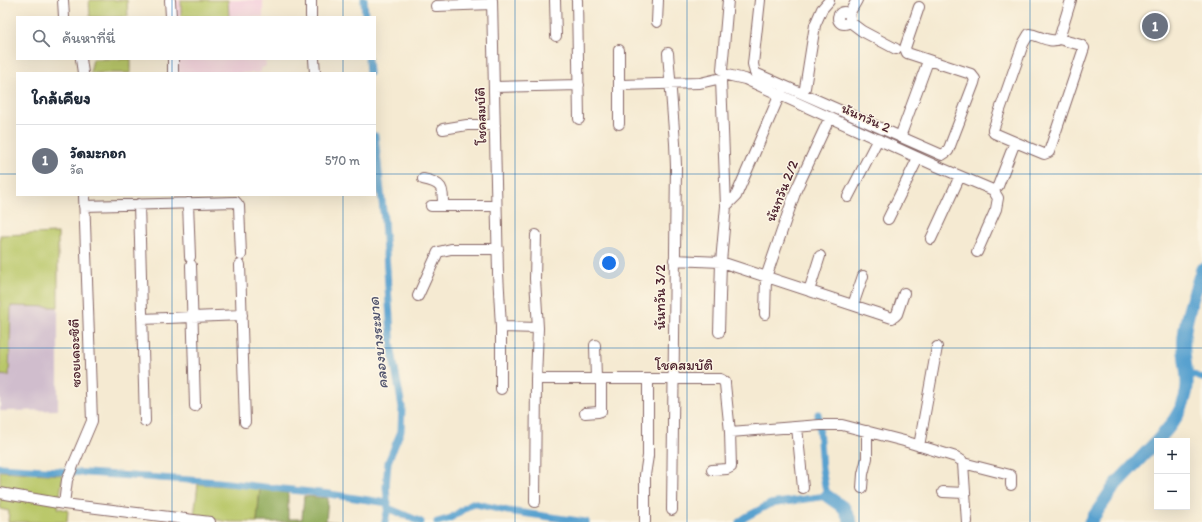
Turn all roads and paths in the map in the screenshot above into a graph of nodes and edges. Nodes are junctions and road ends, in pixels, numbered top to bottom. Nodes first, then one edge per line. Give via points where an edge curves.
1 (63, 0) edge
2 (170, 0) edge
3 (311, 0) edge
4 (555, 0) edge
5 (577, 0) edge
6 (658, 0) edge
7 (728, 0) edge
8 (760, 0) edge
9 (829, 0) edge
10 (857, 0) edge
11 (1072, 0) edge
12 (492, 2) edge
13 (436, 6) dead end
14 (919, 7) dead end
15 (64, 16) edge
16 (171, 16) edge
17 (312, 16) edge
18 (846, 16) junction
19 (657, 22) dead end
20 (556, 36) dead end
21 (1059, 38) junction
22 (896, 49) dead end
23 (619, 50) dead end
24 (668, 53) dead end
25 (81, 60) edge
26 (173, 60) edge
27 (314, 60) edge
28 (928, 61) junction
29 (83, 72) edge
30 (173, 72) edge
31 (316, 72) edge
32 (722, 76) junction
33 (670, 84) junction
34 (579, 85) junction
35 (618, 85) junction
36 (494, 87) junction
37 (805, 88) dead end
38 (780, 94) junction
39 (830, 118) junction
40 (579, 119) dead end
41 (619, 124) dead end
42 (495, 125) junction
43 (444, 129) dead end
44 (900, 137) junction
45 (878, 139) junction
46 (1015, 142) junction
47 (918, 158) junction
48 (960, 176) junction
49 (423, 179) dead end
50 (995, 188) junction
51 (84, 196) edge
52 (848, 197) dead end
53 (96, 200) edge
54 (146, 201) edge
55 (188, 203) junction
56 (84, 206) junction
57 (431, 206) dead end
58 (442, 206) junction
59 (496, 206) junction
60 (726, 206) junction
61 (888, 219) dead end
62 (536, 235) dead end
63 (930, 239) dead end
64 (498, 249) junction
65 (977, 252) dead end
66 (820, 256) dead end
67 (674, 260) junction
68 (721, 262) junction
69 (863, 276) dead end
70 (766, 277) junction
71 (809, 291) junction
72 (904, 292) dead end
73 (418, 296) dead end
74 (852, 305) junction
75 (765, 314) dead end
76 (242, 315) junction
77 (192, 317) junction
78 (142, 319) junction
79 (501, 327) junction
80 (538, 328) junction
81 (719, 332) dead end
82 (595, 346) dead end
83 (937, 347) dead end
84 (536, 379) junction
85 (599, 379) junction
86 (648, 379) junction
87 (674, 380) junction
88 (501, 389) dead end
89 (196, 406) dead end
90 (585, 413) dead end
91 (144, 421) dead end
92 (245, 422) dead end
93 (797, 427) junction
94 (867, 431) junction
95 (730, 432) junction
96 (919, 446) junction
97 (963, 463) junction
98 (712, 470) dead end
99 (1011, 485) dead end
100 (803, 488) dead end
101 (862, 488) dead end
102 (943, 492) dead end
103 (0, 493) edge
104 (965, 493) junction
105 (535, 502) dead end
106 (64, 504) junction
107 (672, 510) dead end
108 (644, 518) edge
109 (210, 522) edge
110 (967, 522) edge

1 - 15 street
2 - 16 street
3 - 17 street
4 - 20 street
5 - 34 street
6 - 19 street
7 - 32 street
8 - 44 street via 753,64 755,73
9 - 18 street
9 - 37 street via 815,25
10 - 18 street
11 - 21 street
12 - 13 street
12 - 36 street, โชคสมบัติ
14 - 28 street via 905,50 910,55
18 - 22 street via 862,31
21 - 46 street via 1051,41 1029,34 1023,44 993,132
21 - 46 street via 1082,45 1084,48 1049,152 1044,154
23 - 35 street
24 - 33 street, นันทวัน 3/2
25 - 29 street
26 - 30 street
27 - 31 street
28 - 44 street
28 - 44 street via 971,74 975,79 974,83 946,154 939,155
32 - 33 street via 700,83
32 - 38 street, นันทวัน 2 via 745,79
32 - 60 street
33 - 35 street
33 - 67 street, นันทวัน 3/2 via 675,151
34 - 36 street
34 - 40 street
35 - 41 street
36 - 42 street, โชคสมบัติ
38 - 39 street, นันทวัน 2
38 - 60 street via 736,196
39 - 45 street, นันทวัน 2
39 - 70 street, นันทวัน 2/2 via 796,190
42 - 43 street
42 - 59 street, โชคสมบัติ
45 - 47 street, นันทวัน 2
45 - 52 street
46 - 50 street
47 - 48 street, นันทวัน 2
47 - 61 street
48 - 50 street, นันทวัน 2
48 - 63 street
49 - 58 street via 433,181 441,187
50 - 65 street via 998,198 996,209
51 - 56 street, ซอยเดอะซิตี
53 - 54 street
53 - 56 street
54 - 55 street
54 - 78 street
55 - 76 street via 238,203
55 - 77 street
56 - 106 street, ซอยเดอะซิตี via 92,421 67,480
57 - 58 street
58 - 59 street
59 - 64 street, โชคสมบัติ
60 - 68 street
62 - 80 street
64 - 73 street via 451,249 438,252
64 - 79 street, โชคสมบัติ
66 - 71 street
67 - 68 street
67 - 87 street, นันทวัน 3/2
68 - 70 street
68 - 81 street
69 - 74 street
70 - 71 street
70 - 75 street, นันทวัน 2/2
71 - 74 street
72 - 74 street via 894,317
76 - 77 street
76 - 92 street
77 - 78 street
77 - 89 street
78 - 91 street
79 - 80 street
79 - 88 street, โชคสมบัติ
80 - 84 street
82 - 85 street
83 - 96 street
84 - 85 street, โชคสมบัติ
84 - 105 street
85 - 86 street, โชคสมบัติ
85 - 90 street via 601,411
86 - 87 street, โชคสมบัติ
86 - 108 street via 648,456
87 - 95 street, โชคสมบัติ via 720,379 725,382
87 - 107 street, นันทวัน 3/2
93 - 94 street via 842,425
93 - 95 street
93 - 100 street
94 - 96 street
94 - 101 street via 867,458
95 - 98 street via 731,467
96 - 97 street via 956,457
97 - 99 street via 1010,475
97 - 104 street
102 - 104 street
103 - 106 street
104 - 110 street
106 - 109 street

